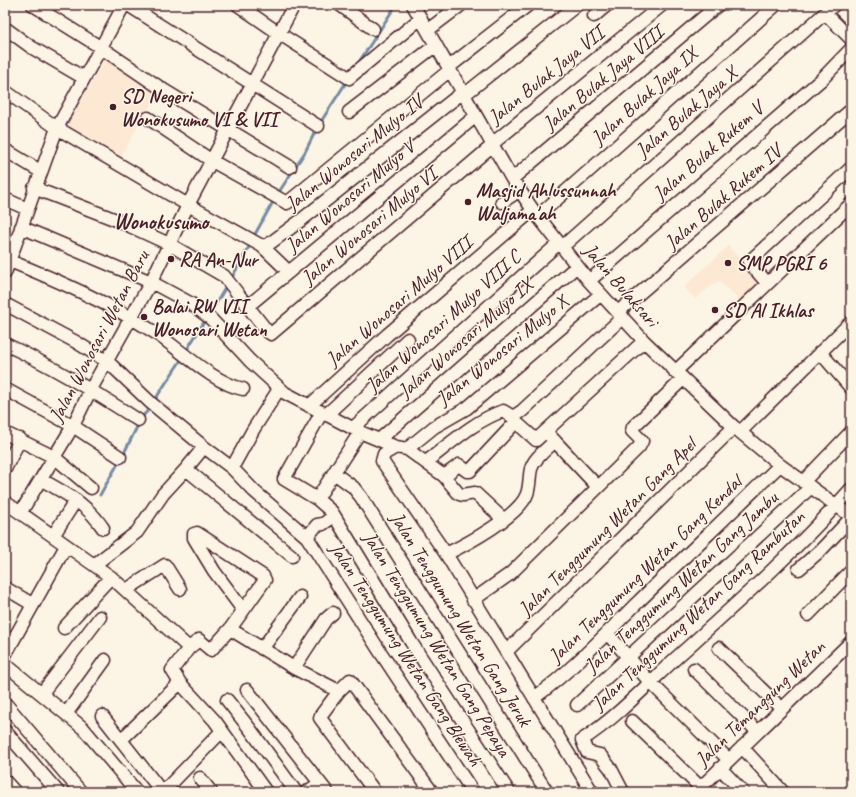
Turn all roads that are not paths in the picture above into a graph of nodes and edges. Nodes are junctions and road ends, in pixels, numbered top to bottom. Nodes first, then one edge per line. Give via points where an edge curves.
1 (33, 5) edge
2 (124, 5) edge
3 (128, 5) edge
4 (238, 5) edge
5 (294, 5) edge
6 (340, 5) edge
7 (413, 5) edge
8 (462, 5) edge
9 (528, 5) edge
10 (577, 5) edge
11 (607, 5) edge
12 (662, 5) edge
13 (718, 5) edge
14 (776, 5) edge
15 (830, 9) edge
16 (594, 16) dead end
17 (421, 18) junction
18 (5, 28) edge
19 (373, 29) dead end
20 (428, 30) junction
21 (280, 34) junction
22 (851, 39) edge
23 (436, 45) junction
24 (100, 47) junction
25 (851, 49) edge
26 (449, 69) junction
27 (84, 78) junction
28 (252, 85) junction
29 (5, 92) edge
30 (464, 94) junction
31 (851, 110) edge
32 (349, 112) dead end
33 (476, 116) junction
34 (148, 118) dead end
35 (318, 126) dead end
36 (57, 128) junction
37 (229, 130) junction
38 (492, 145) junction
39 (5, 150) edge
40 (212, 161) junction
41 (290, 167) dead end
42 (851, 168) edge
43 (40, 171) junction
44 (512, 179) junction
45 (34, 188) junction
46 (520, 190) junction
47 (5, 199) edge
48 (502, 202) dead end
49 (851, 204) edge
50 (188, 205) junction
51 (28, 209) junction
52 (536, 213) junction
53 (20, 227) junction
54 (169, 244) junction
55 (10, 245) edge
56 (266, 245) junction
57 (560, 245) junction
58 (10, 261) junction
59 (576, 266) junction
60 (5, 272) edge
61 (289, 272) junction
62 (589, 280) junction
63 (152, 282) junction
64 (767, 283) junction
65 (601, 294) junction
66 (5, 304) edge
67 (248, 306) junction
68 (620, 314) junction
69 (131, 319) junction
70 (851, 322) edge
71 (408, 339) dead end
72 (644, 341) junction
73 (5, 344) edge
74 (820, 352) junction
75 (108, 362) junction
76 (679, 375) junction
77 (851, 388) edge
78 (5, 389) edge
79 (92, 389) junction
80 (243, 389) dead end
81 (279, 389) junction
82 (309, 406) junction
83 (324, 413) junction
84 (138, 420) dead end
85 (515, 420) junction
86 (73, 426) junction
87 (357, 430) junction
88 (737, 430) junction
89 (545, 432) junction
90 (851, 432) edge
91 (5, 433) edge
92 (20, 440) junction
93 (379, 440) junction
94 (555, 441) junction
95 (204, 447) junction
96 (402, 448) junction
97 (54, 457) junction
98 (120, 458) dead end
99 (426, 462) junction
100 (780, 465) junction
101 (232, 468) junction
102 (5, 469) edge
103 (186, 469) junction
104 (334, 473) junction
105 (444, 476) junction
106 (42, 480) junction
107 (807, 484) junction
108 (598, 487) junction
109 (91, 488) dead end
110 (851, 489) edge
111 (317, 499) junction
112 (76, 500) junction
113 (5, 502) edge
114 (838, 505) junction
115 (21, 512) junction
116 (334, 516) junction
117 (851, 517) edge
118 (503, 519) junction
119 (103, 528) dead end
120 (53, 536) junction
121 (307, 537) junction
122 (66, 546) junction
123 (446, 554) junction
124 (292, 556) dead end
125 (94, 565) junction
126 (799, 570) dead end
127 (851, 571) edge
128 (111, 577) junction
129 (5, 588) edge
130 (180, 589) dead end
131 (126, 590) junction
132 (300, 597) dead end
133 (473, 600) junction
134 (32, 604) junction
135 (243, 610) junction
136 (333, 613) dead end
137 (808, 615) dead end
138 (100, 617) dead end
139 (64, 628) dead end
140 (230, 629) junction
141 (607, 633) junction
142 (851, 642) edge
143 (189, 648) junction
144 (719, 648) dead end
145 (262, 649) junction
146 (6, 651) edge
147 (506, 652) junction
148 (627, 658) junction
149 (106, 660) dead end
150 (5, 664) edge
151 (294, 668) junction
152 (694, 669) dead end
153 (650, 682) junction
154 (180, 683) junction
155 (247, 690) dead end
156 (338, 691) junction
157 (42, 693) junction
158 (534, 698) junction
159 (226, 700) dead end
160 (5, 703) edge
161 (576, 705) dead end
162 (782, 709) junction
163 (66, 714) junction
164 (102, 716) dead end
165 (632, 721) dead end
166 (5, 731) edge
167 (222, 731) junction
168 (758, 732) junction
169 (121, 740) junction
170 (742, 747) junction
171 (724, 764) junction
172 (200, 778) dead end
173 (5, 780) edge
174 (323, 787) edge
175 (698, 790) edge
176 (15, 792) edge
177 (58, 792) edge
178 (81, 792) edge
179 (137, 792) edge
180 (162, 792) edge
181 (211, 792) edge
182 (266, 792) edge
183 (296, 792) edge
184 (307, 792) edge
185 (375, 792) edge
186 (432, 792) edge
187 (473, 792) edge
188 (509, 792) edge
189 (547, 792) edge
190 (592, 792) edge
191 (623, 792) edge
192 (743, 792) edge
193 (783, 792) edge

1 - 24 street
2 - 24 street
3 - 28 street
4 - 21 street
5 - 21 street, Jalan Wonosari Wetan Baru
6 - 19 street
7 - 17 street, Jalan Bulaksari
8 - 20 street
9 - 26 street
10 - 30 street, Jalan Wonosari Mulyo IV
11 - 16 street
12 - 38 street, Jalan Bulak Jaya VII
13 - 44 street, Jalan Bulak Jaya VIII
14 - 52 street, Jalan Bulak Jaya IX
15 - 22 street
15 - 57 street, Jalan Bulak Jaya X
17 - 20 street, Jalan Bulaksari
17 - 21 street via 349,78
18 - 27 street
20 - 23 street, Jalan Bulaksari
21 - 28 street, Jalan Wonosari Wetan Baru
23 - 26 street, Jalan Bulaksari
23 - 32 street
24 - 27 street
24 - 37 street
25 - 62 street, Jalan Bulak Rukem V via 822,79
26 - 30 street, Jalan Bulaksari
26 - 40 street via 287,203
27 - 36 street
28 - 35 street
28 - 37 street, Jalan Wonosari Wetan Baru
29 - 36 street
30 - 33 street, Jalan Bulaksari
30 - 56 street, Jalan Wonosari Mulyo IV
31 - 68 street, Jalan Bulak Rukem IV
33 - 38 street, Jalan Bulaksari
33 - 61 street, Jalan Wonosari Mulyo V
34 - 40 street
36 - 43 street
36 - 50 street
37 - 40 street, Jalan Wonosari Wetan Baru
37 - 41 street
38 - 44 street, Jalan Bulaksari
38 - 67 street, Jalan Wonosari Mulyo VI via 272,334 269,334
39 - 43 street
40 - 50 street, Jalan Wonosari Wetan Baru
42 - 64 street via 749,262
43 - 45 street
44 - 46 street, Jalan Bulaksari
45 - 51 street
45 - 54 street via 119,221
46 - 48 street
46 - 52 street, Jalan Bulaksari
47 - 51 street
49 - 64 street
50 - 54 street, Jalan Wonosari Wetan Baru
50 - 56 street
51 - 53 street
52 - 57 street, Jalan Bulaksari
52 - 82 street, Jalan Wonosari Mulyo VIII via 387,335
53 - 55 street
53 - 63 street
54 - 63 street, Jalan Wonosari Wetan Baru
54 - 67 street via 224,276
55 - 58 street
56 - 61 street
57 - 59 street, Jalan Bulaksari
57 - 87 street, Jalan Wonosari Mulyo VIII C
58 - 60 street
58 - 69 street via 96,300
59 - 62 street, Jalan Bulaksari
59 - 93 street, Jalan Wonosari Mulyo IX
61 - 67 street, Jalan Wonosari Mulyo V
62 - 65 street, Jalan Bulaksari
63 - 69 street, Jalan Wonosari Wetan Baru
63 - 81 street via 210,318
64 - 76 street
65 - 68 street, Jalan Bulaksari
65 - 96 street, Jalan Wonosari Mulyo X via 467,408
66 - 75 street, Jalan Tenggumung Wetan Gang Blewah
68 - 72 street, Jalan Bulaksari
68 - 85 street, Jalan Bulak Rukem IV
69 - 75 street, Jalan Wonosari Wetan Baru
69 - 80 street via 154,332 224,383
70 - 74 street, Jalan Tenggumung Wetan Gang Apel
71 - 83 street
72 - 76 street, Jalan Bulaksari
72 - 89 street
73 - 79 street
74 - 77 street
74 - 88 street, Jalan Tenggumung Wetan Gang Apel
75 - 79 street, Jalan Wonosari Wetan Baru
75 - 95 street, Jalan Tenggumung Wetan Gang Blewah
76 - 88 street, Jalan Bulaksari
76 - 108 street via 633,427 632,431 642,444
78 - 86 street
79 - 84 street
79 - 86 street, Jalan Wonosari Wetan Baru
81 - 82 street
81 - 101 street via 252,430
82 - 83 street
83 - 87 street
83 - 111 street, Jalan Tenggumung Wetan Gang Pepaya via 284,476
85 - 89 street via 536,440
85 - 99 street via 503,411 496,413 475,425
85 - 105 street, Jalan Bulak Rukem IV via 470,470 467,471 459,465
86 - 97 street, Jalan Wonosari Wetan Baru
86 - 98 street
87 - 93 street
87 - 104 street, Jalan Wonosari Mulyo VIII C
88 - 100 street, Jalan Bulaksari
88 - 147 street, Jalan Tenggumung Wetan Gang Apel
89 - 94 street
90 - 107 street, Jalan Tenggumung Wetan Gang Jambu
91 - 92 street
92 - 97 street
92 - 102 street
93 - 96 street
94 - 108 street
94 - 118 street via 534,463 523,501
95 - 101 street, Jalan Tenggumung Wetan Gang Blewah
95 - 103 street
96 - 99 street
96 - 123 street, Jalan Wonosari Mulyo X via 384,454 382,461
97 - 106 street, Jalan Wonosari Wetan Baru
97 - 109 street
99 - 105 street
100 - 107 street, Jalan Bulaksari
100 - 141 street, Jalan Tenggumung Wetan Gang Kendal
101 - 121 street, Jalan Tenggumung Wetan Gang Blewah via 254,491
103 - 124 street
103 - 125 street via 163,494 137,532
104 - 111 street, Jalan Wonosari Mulyo VIII C
104 - 189 street, Jalan Tenggumung Wetan Gang Jeruk via 353,487 361,497
105 - 118 street via 459,494 475,492
106 - 112 street
106 - 115 street, Jalan Wonosari Wetan Baru
107 - 114 street, Jalan Bulaksari
107 - 148 street, Jalan Tenggumung Wetan Gang Jambu
108 - 133 street via 510,574
110 - 114 street, Jalan Tenggumung Wetan Gang Rambutan
111 - 116 street, Jalan Tenggumung Wetan Gang Pepaya
112 - 119 street via 91,511
112 - 120 street
113 - 115 street
114 - 117 street, Jalan Bulaksari
114 - 153 street, Jalan Tenggumung Wetan Gang Rambutan via 751,590
115 - 120 street
116 - 121 street via 324,524 317,525
116 - 188 street, Jalan Tenggumung Wetan Gang Pepaya via 411,642
117 - 126 street
118 - 123 street via 475,540
120 - 122 street
121 - 187 street, Jalan Tenggumung Wetan Gang Blewah via 378,650
122 - 125 street
122 - 134 street
123 - 133 street
125 - 128 street
127 - 137 street
128 - 131 street
128 - 139 street
129 - 134 street
130 - 131 street via 165,565
131 - 143 street
132 - 145 street
133 - 147 street
134 - 146 street
135 - 135 street via 265,580 263,576 197,532 194,538 214,571
135 - 140 street
136 - 151 street via 326,619
138 - 157 street
140 - 143 street via 213,649 209,649 199,640
140 - 145 street
141 - 148 street
141 - 158 street, Jalan Tenggumung Wetan Gang Kendal
142 - 162 street, Jalan Temanggung Wetan
143 - 154 street via 172,670
144 - 162 street
145 - 151 street
147 - 158 street
148 - 153 street
148 - 161 street, Jalan Tenggumung Wetan Gang Jambu
149 - 163 street
150 - 157 street
151 - 156 street
152 - 168 street
153 - 171 street
153 - 191 street, Jalan Tenggumung Wetan Gang Rambutan via 582,740 587,752 600,755
154 - 167 street
154 - 169 street
155 - 174 street
156 - 185 street via 320,718
156 - 186 street via 348,680 352,681
157 - 163 street
158 - 190 street
159 - 183 street
160 - 178 street
162 - 168 street, Jalan Temanggung Wetan
163 - 179 street via 83,728
164 - 169 street
165 - 175 street
166 - 177 street
167 - 180 street
167 - 182 street
168 - 170 street, Jalan Temanggung Wetan
169 - 180 street
170 - 171 street, Jalan Temanggung Wetan
170 - 193 street
171 - 175 street, Jalan Temanggung Wetan
171 - 192 street
172 - 181 street
173 - 176 street
174 - 184 street

